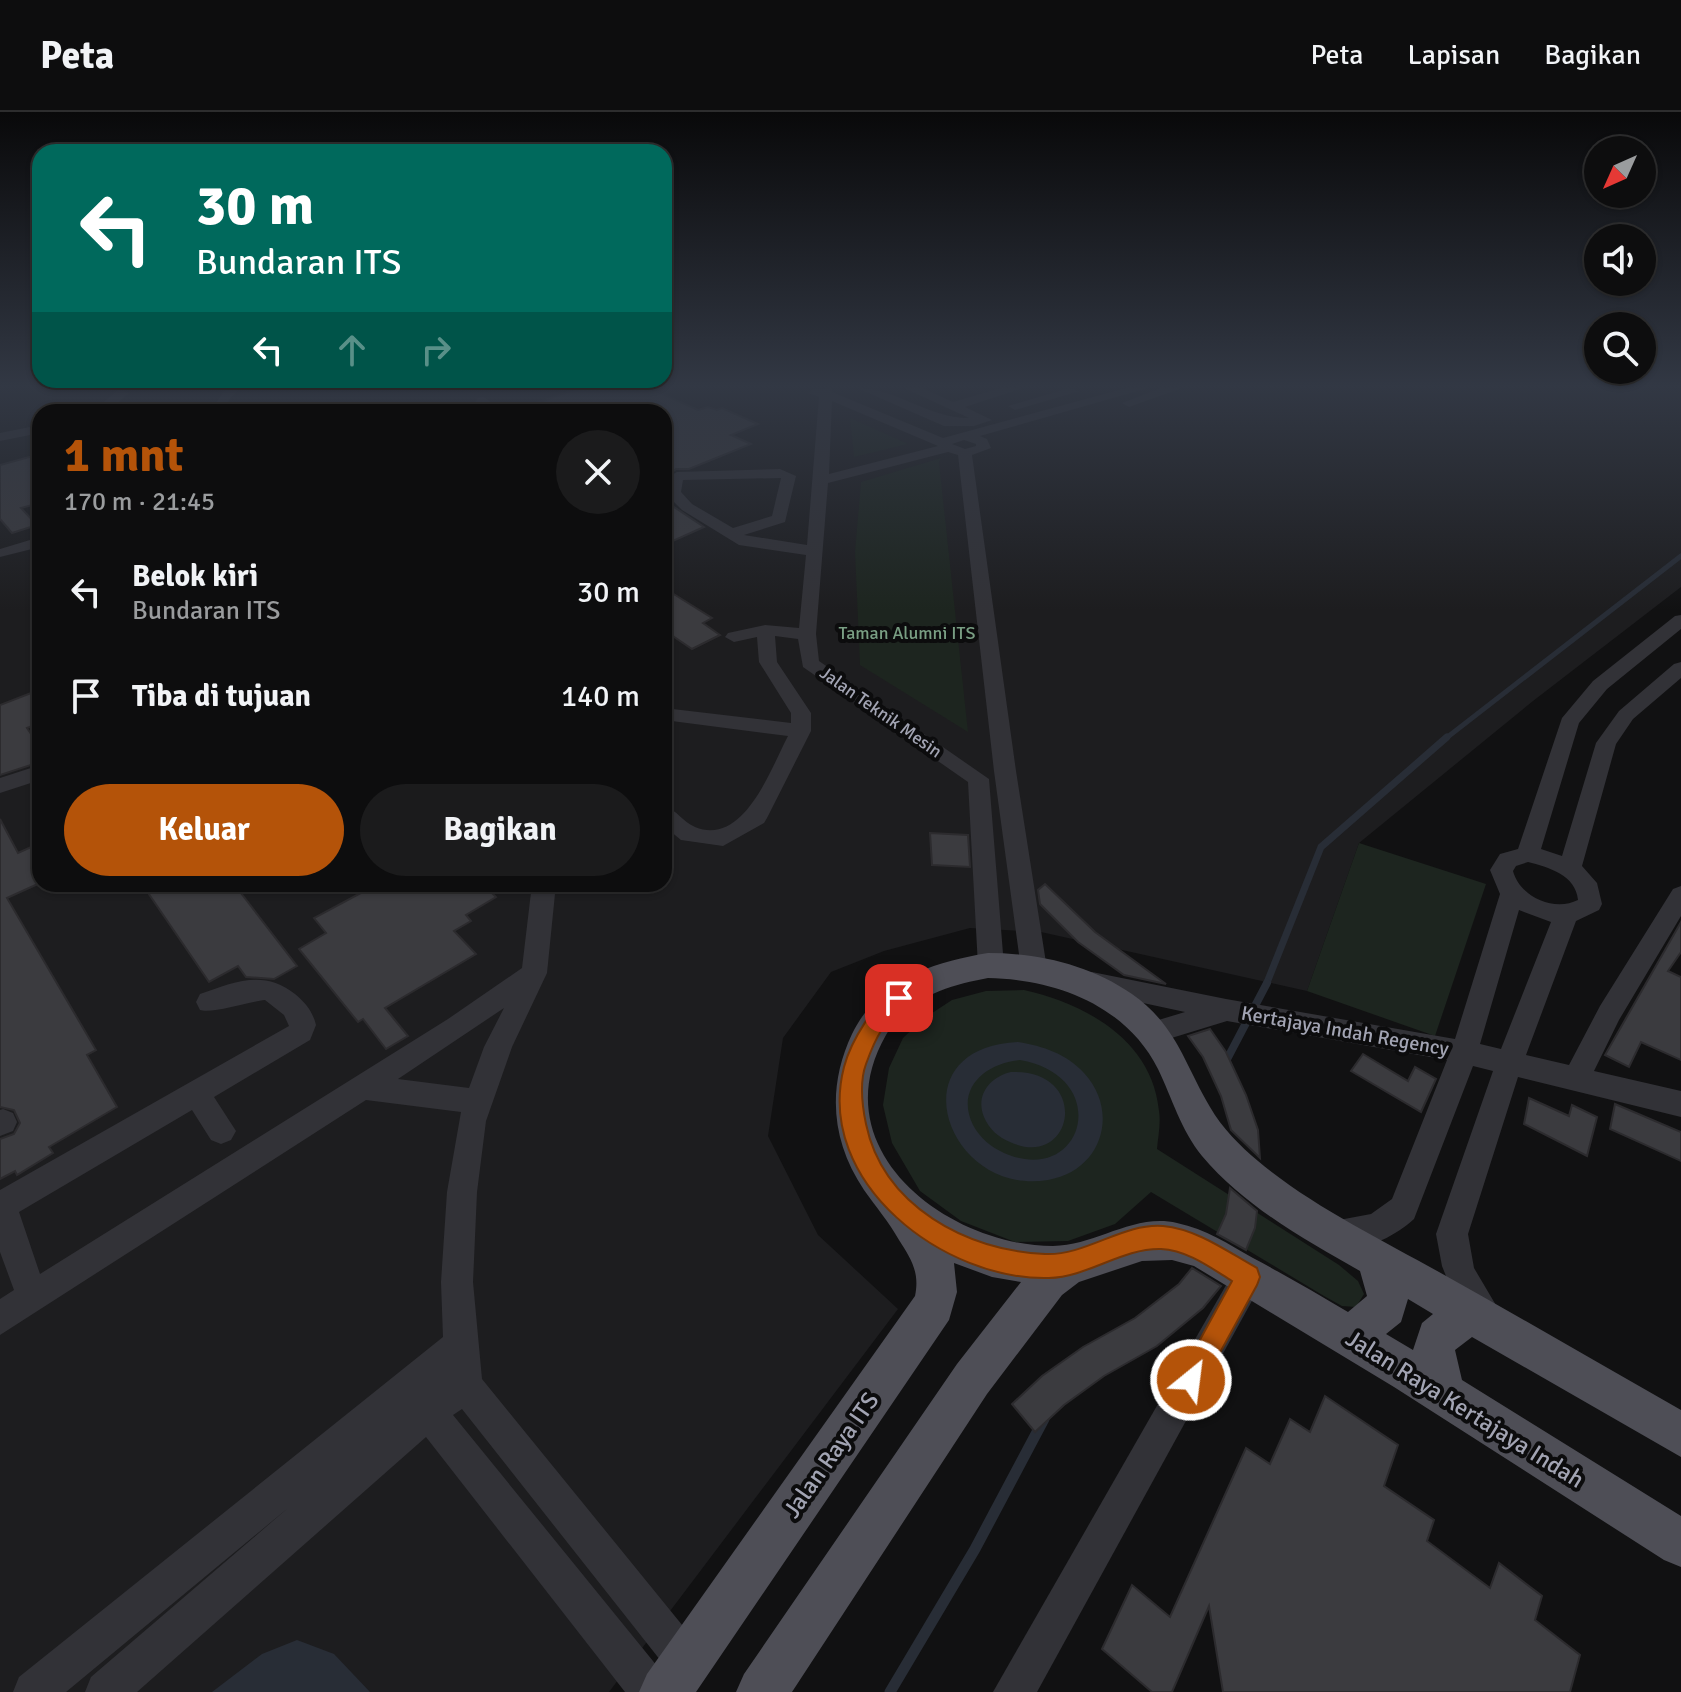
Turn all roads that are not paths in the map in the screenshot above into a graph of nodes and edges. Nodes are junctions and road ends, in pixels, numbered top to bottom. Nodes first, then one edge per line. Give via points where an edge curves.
1 (821, 462) edge
2 (891, 462) edge
3 (959, 462) edge
4 (821, 480) junction
5 (732, 533) junction
6 (32, 545) edge
7 (816, 551) junction
8 (5, 553) dead end
9 (1681, 620) edge
10 (765, 630) junction
11 (807, 634) junction
12 (734, 637) dead end
13 (1681, 668) edge
14 (672, 715) edge
15 (801, 731) junction
16 (1005, 771) junction
17 (32, 775) edge
18 (978, 779) junction
19 (0, 786) edge
20 (1010, 806) junction
21 (980, 813) junction
22 (672, 820) edge
23 (1528, 854) junction
24 (1570, 869) junction
25 (543, 892) edge
26 (1512, 894) junction
27 (1681, 895) edge
28 (1566, 915) junction
29 (991, 966) junction
30 (1034, 969) junction
31 (534, 973) junction
32 (1068, 977) junction
33 (209, 1002) dead end
34 (1230, 1010) junction
35 (457, 1027) junction
36 (1152, 1033) junction
37 (498, 1047) junction
38 (1464, 1052) junction
39 (1509, 1063) junction
40 (1576, 1080) junction
41 (361, 1087) junction
42 (197, 1094) junction
43 (478, 1102) junction
44 (1681, 1104) edge
45 (221, 1131) dead end
46 (901, 1208) junction
47 (1334, 1234) junction
48 (1376, 1259) junction
49 (1069, 1265) junction
50 (1248, 1277) junction
51 (33, 1297) junction
52 (0, 1318) edge
53 (1484, 1321) junction
54 (1350, 1337) junction
55 (460, 1345) junction
56 (466, 1386) junction
57 (1444, 1395) junction
58 (422, 1396) junction
59 (1681, 1435) edge
60 (1681, 1543) edge
61 (676, 1677) edge
62 (34, 1692) edge
63 (106, 1692) edge
64 (651, 1692) edge
65 (762, 1692) edge
66 (1014, 1692) edge

1 - 4 street, Jalan Teknik Mesin
2 - 4 street
3 - 16 street
4 - 7 street, Jalan Teknik Mesin
5 - 5 street via 779,519 789,476 677,476 673,493
5 - 7 street via 760,546
6 - 8 street
7 - 11 street, Jalan Teknik Mesin
9 - 23 street via 1600,685 1569,722
10 - 11 street
10 - 12 street
10 - 15 street via 768,662 801,713
11 - 18 street, Jalan Teknik Mesin via 810,663
13 - 24 street via 1626,715 1606,743
14 - 15 street
15 - 22 street via 756,818 723,838 689,834
16 - 18 street
16 - 20 street
17 - 19 street
18 - 21 street
20 - 21 street
20 - 30 street
21 - 29 street
23 - 24 street
23 - 26 street via 1503,861 1499,871
24 - 28 street via 1591,893 1590,904 1581,912
25 - 31 street
26 - 28 street via 1533,908
26 - 38 street, Kertajaya Indah Regency
27 - 40 street
28 - 39 street
29 - 30 main road
29 - 46 main road via 933,979 899,998 873,1025 854,1067 851,1104 859,1144 876,1179
30 - 32 main road
31 - 35 street
31 - 37 street
32 - 34 street, Kertajaya Indah Regency
32 - 36 main road via 1120,1004
33 - 42 street via 270,989 300,1014 303,1026
34 - 36 street, Kertajaya Indah Regency
34 - 38 street, Kertajaya Indah Regency
35 - 37 street
35 - 41 street
36 - 47 main road via 1179,1072 1208,1136 1267,1191
37 - 43 street
38 - 39 street, Kertajaya Indah Regency
38 - 47 street, Kertajaya Indah Regency via 1403,1209 1378,1227
39 - 40 street, Kertajaya Indah Regency
39 - 53 street via 1452,1234 1454,1260
40 - 44 street, Kertajaya Indah Regency
41 - 43 street
41 - 51 street
42 - 45 street
42 - 51 street via 6,1203 2,1216
43 - 55 street via 462,1192
46 - 49 main road via 934,1234 982,1257
46 - 61 main road, Jalan Raya ITS via 936,1263 934,1305
47 - 48 main road
48 - 53 main road
48 - 54 main road via 1386,1307
49 - 50 main road, Jalan Raya Kertajaya Indah via 1162,1238 1195,1246
49 - 65 main road via 1048,1281 972,1379
50 - 54 main road, Jalan Raya Kertajaya Indah
50 - 66 street
51 - 52 street
53 - 57 main road via 1440,1332 1434,1341
53 - 59 main road
54 - 57 main road, Jalan Raya Kertajaya Indah
55 - 56 street
55 - 58 street
56 - 58 street
56 - 61 street
57 - 60 main road, Jalan Raya Kertajaya Indah
58 - 62 street
58 - 63 street
58 - 64 street

